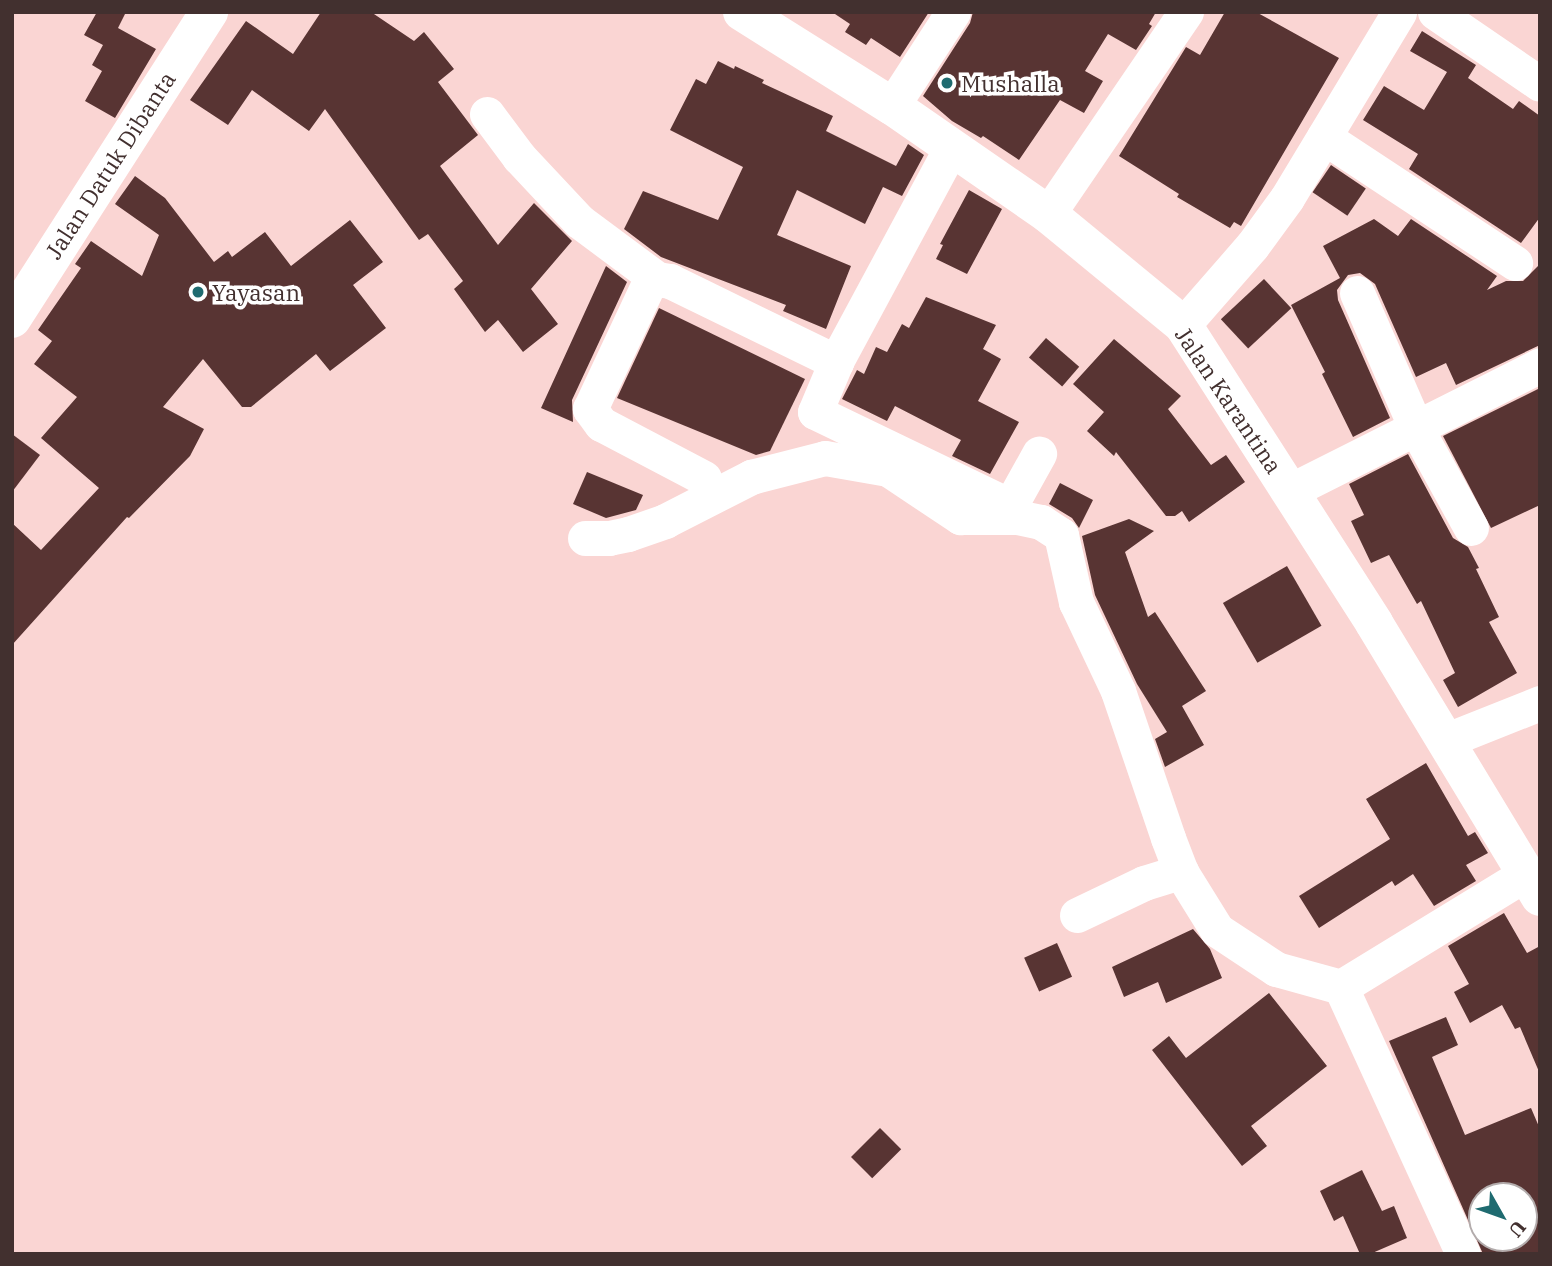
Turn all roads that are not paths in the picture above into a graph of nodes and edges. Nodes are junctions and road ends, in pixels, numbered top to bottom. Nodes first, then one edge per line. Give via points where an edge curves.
1 (209, 12) edge
2 (742, 12) edge
3 (953, 12) edge
4 (1185, 12) edge
5 (1399, 12) edge
6 (1435, 12) edge
7 (1540, 84) edge
8 (892, 106) junction
9 (487, 114) dead end
10 (1324, 137) junction
11 (951, 148) junction
12 (1048, 214) junction
13 (1515, 263) dead end
14 (657, 279) junction
15 (1357, 293) dead end
16 (12, 319) edge
17 (1183, 325) junction
18 (836, 362) junction
19 (1540, 366) edge
20 (1416, 428) junction
21 (1039, 454) dead end
22 (704, 478) dead end
23 (1290, 491) junction
24 (1471, 528) dead end
25 (585, 538) dead end
26 (1540, 703) edge
27 (1447, 740) junction
28 (1181, 872) junction
29 (1533, 885) edge
30 (1077, 915) dead end
31 (1341, 987) junction
32 (1463, 1254) edge

1 - 16 street, Jalan Datuk Dibanta
2 - 8 street, Jalan Karantina
3 - 8 street
4 - 12 street
5 - 10 street
6 - 7 street
8 - 11 street, Jalan Karantina
9 - 14 street via 519,157 579,220
10 - 13 street
10 - 17 street via 1252,246
11 - 12 street, Jalan Karantina
11 - 18 street
12 - 17 street, Jalan Karantina
14 - 18 street via 670,281
14 - 22 street via 645,290 590,409 601,424
15 - 20 street
17 - 23 street, Jalan Karantina
18 - 21 street via 815,412 1010,506
19 - 20 street
20 - 23 street
20 - 24 street
23 - 27 street, Jalan Karantina
25 - 28 street via 628,534 665,521 751,477 825,458 888,469 961,517 1041,522 1061,535 1076,602 1118,691
26 - 27 street
27 - 29 street, Jalan Karantina
28 - 30 street via 1144,883
28 - 31 street via 1217,930 1276,969
29 - 31 street
31 - 32 street

